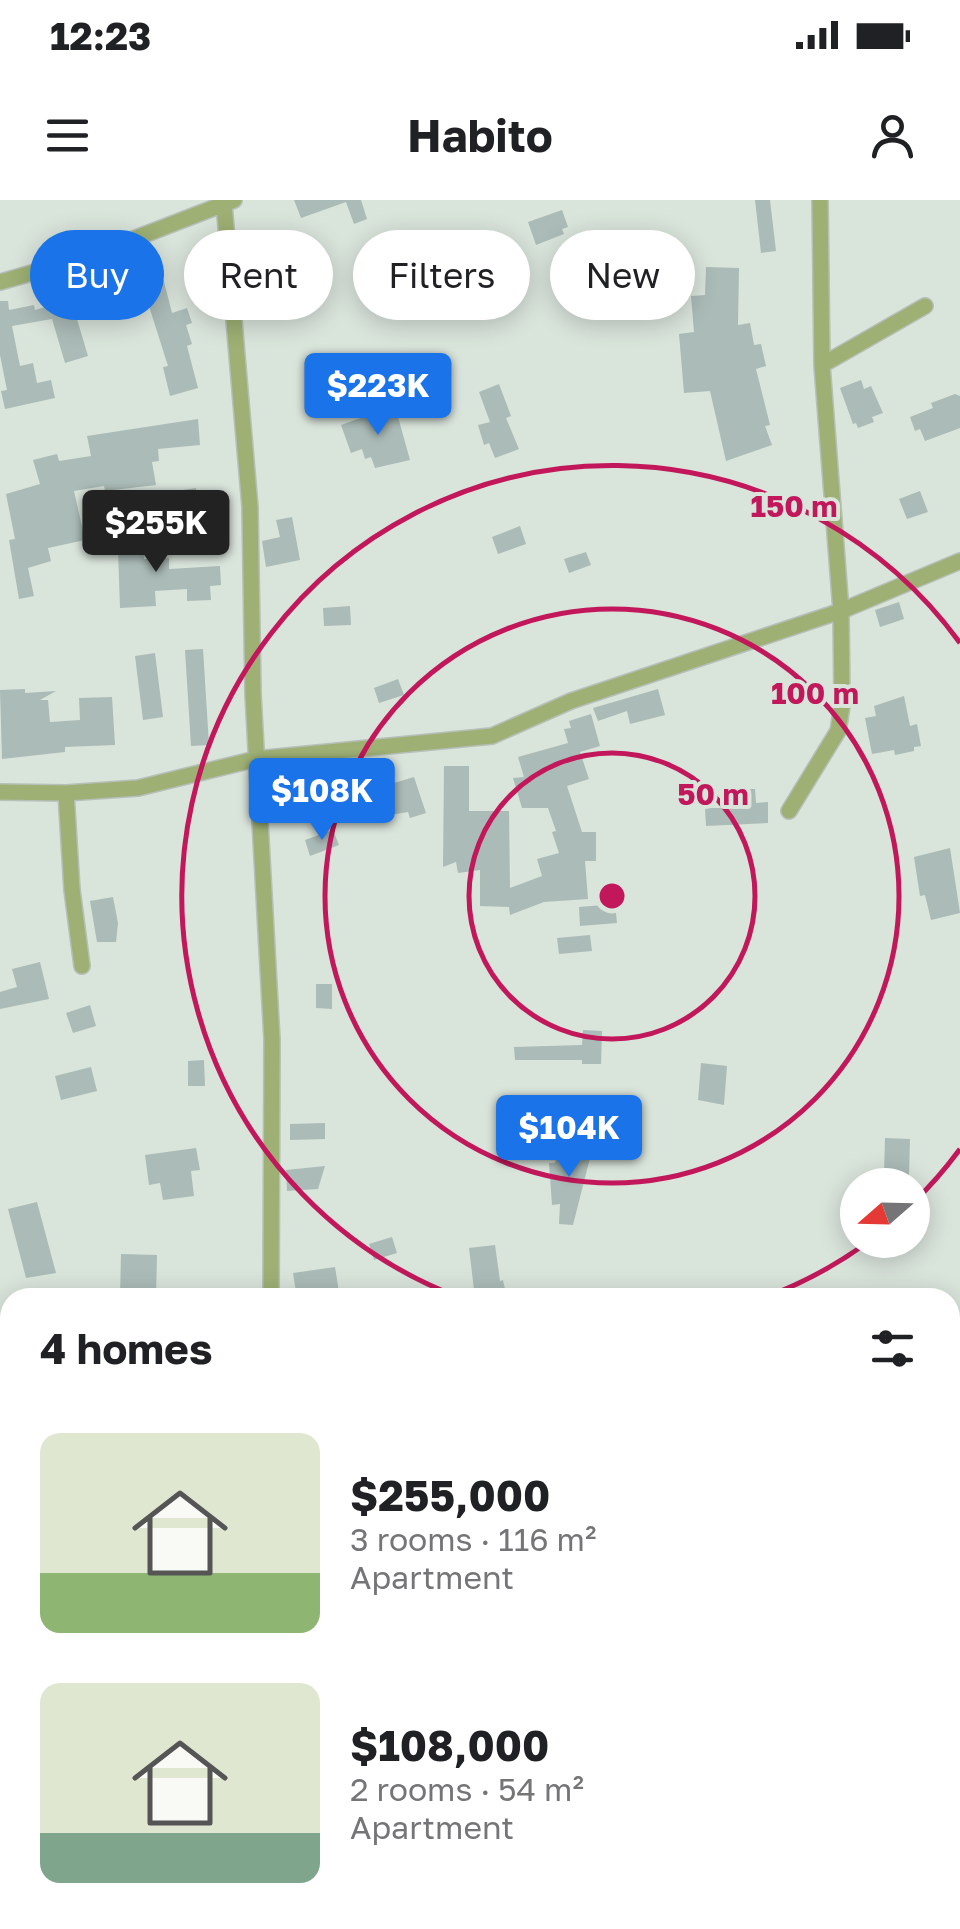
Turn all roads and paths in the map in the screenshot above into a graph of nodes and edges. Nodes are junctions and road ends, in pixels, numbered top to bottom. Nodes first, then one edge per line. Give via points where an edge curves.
1 (820, 200) edge
2 (229, 202) edge
3 (0, 282) edge
4 (924, 306) dead end
5 (822, 366) junction
6 (960, 561) edge
7 (841, 611) junction
8 (256, 759) junction
9 (0, 792) edge
10 (66, 793) junction
11 (789, 810) dead end
12 (82, 966) dead end
13 (270, 1288) edge

1 - 5 street
2 - 3 street via 87,257
2 - 8 street via 250,506
4 - 5 street
5 - 7 street
6 - 7 street
7 - 8 street via 571,701 492,736
7 - 11 street via 838,731
8 - 10 street via 138,788
8 - 13 street via 272,1040
9 - 10 street
10 - 12 street

